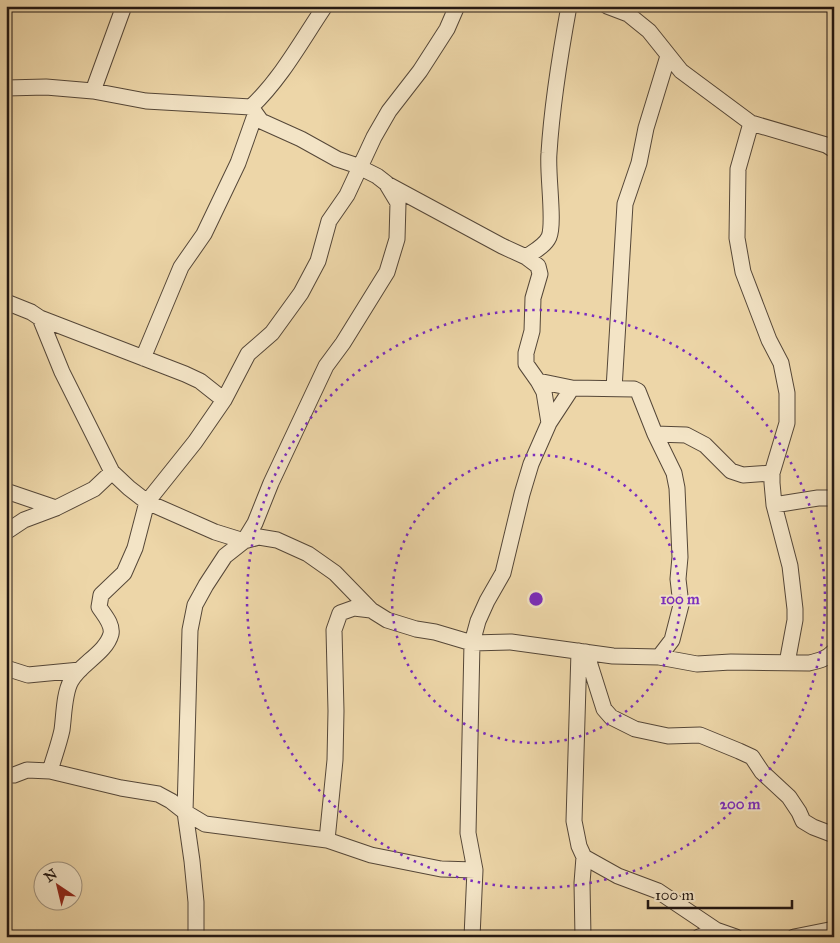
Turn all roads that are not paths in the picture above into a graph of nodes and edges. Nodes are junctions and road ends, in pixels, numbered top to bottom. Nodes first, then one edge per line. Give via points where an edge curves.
1 (124, 6) edge
2 (325, 6) edge
3 (457, 6) edge
4 (569, 6) edge
5 (606, 6) edge
6 (668, 56) junction
7 (6, 88) edge
8 (92, 90) junction
9 (253, 111) junction
10 (750, 123) junction
11 (834, 150) edge
12 (359, 168) junction
13 (386, 183) junction
14 (526, 257) junction
15 (6, 302) edge
16 (40, 318) junction
17 (143, 358) junction
18 (538, 381) junction
19 (572, 388) junction
20 (614, 389) junction
21 (224, 400) junction
22 (549, 423) junction
23 (655, 434) junction
24 (112, 472) junction
25 (772, 473) junction
26 (6, 491) edge
27 (834, 498) edge
28 (147, 502) junction
29 (774, 505) junction
30 (56, 508) junction
31 (6, 532) edge
32 (244, 541) junction
33 (371, 610) junction
34 (472, 643) junction
35 (834, 651) edge
36 (582, 652) junction
37 (658, 657) junction
38 (787, 663) junction
39 (6, 668) edge
40 (80, 670) junction
41 (50, 771) junction
42 (6, 775) edge
43 (184, 812) junction
44 (834, 835) edge
45 (327, 840) junction
46 (584, 857) junction
47 (475, 870) junction
48 (834, 929) edge
49 (716, 930) junction
50 (790, 936) edge
51 (196, 937) edge
52 (472, 937) edge
53 (583, 937) edge
54 (700, 937) edge
55 (736, 937) edge

1 - 8 street
2 - 9 street
3 - 12 street via 438,43 389,111
4 - 14 street via 556,72 548,154 551,225 543,245
5 - 6 street via 628,14 649,31
6 - 10 street via 681,71
6 - 20 street via 625,204
7 - 8 street
8 - 9 street via 146,101
9 - 12 street via 261,121
9 - 17 street via 238,162 204,234 181,267
10 - 11 street
10 - 25 street via 738,169 737,238 743,272 781,363 787,392 787,423
12 - 13 street
12 - 21 street via 347,195 329,221 318,262 301,293 272,333 248,354
13 - 14 street
13 - 32 street via 398,203 399,215 397,239 387,272 326,366
14 - 18 street via 538,266 540,274 533,298 532,330 526,359
15 - 16 street
16 - 17 street
16 - 24 street via 62,372
17 - 21 street via 200,381
18 - 19 street
18 - 22 street via 544,392
19 - 20 street
19 - 22 street
20 - 23 street via 638,391
21 - 28 street
22 - 34 street via 531,464 503,574 478,621
23 - 25 street via 686,435 704,444 732,471 743,475
23 - 37 street via 674,473 677,488 681,605 672,640
24 - 28 street
24 - 30 street via 94,490
25 - 29 street
26 - 30 street
27 - 29 street
28 - 32 street
28 - 40 street via 135,548 124,573 101,595 99,607 111,626 111,634
29 - 38 street via 790,566 795,609
30 - 31 street via 24,520
32 - 33 street via 259,537 278,540 308,554 335,573
32 - 43 street via 225,556 195,605 190,630
33 - 34 street via 387,620
33 - 45 street via 354,608 340,613 334,630 335,760
34 - 36 street via 511,642
34 - 47 street via 468,834
35 - 38 street via 819,661
36 - 37 street
36 - 44 street via 604,709 611,717 635,729 668,736 700,735 739,750 752,758 789,797 803,821
36 - 46 street via 574,821
37 - 38 street via 697,664
39 - 40 street via 28,675
40 - 41 street via 70,681
41 - 42 street via 27,770
41 - 43 street via 158,794
43 - 45 street via 205,824
43 - 51 street via 196,902
45 - 47 street via 371,855 441,869
46 - 49 street via 618,876 658,891
46 - 53 street
47 - 52 street
48 - 50 street
49 - 54 street
49 - 55 street

